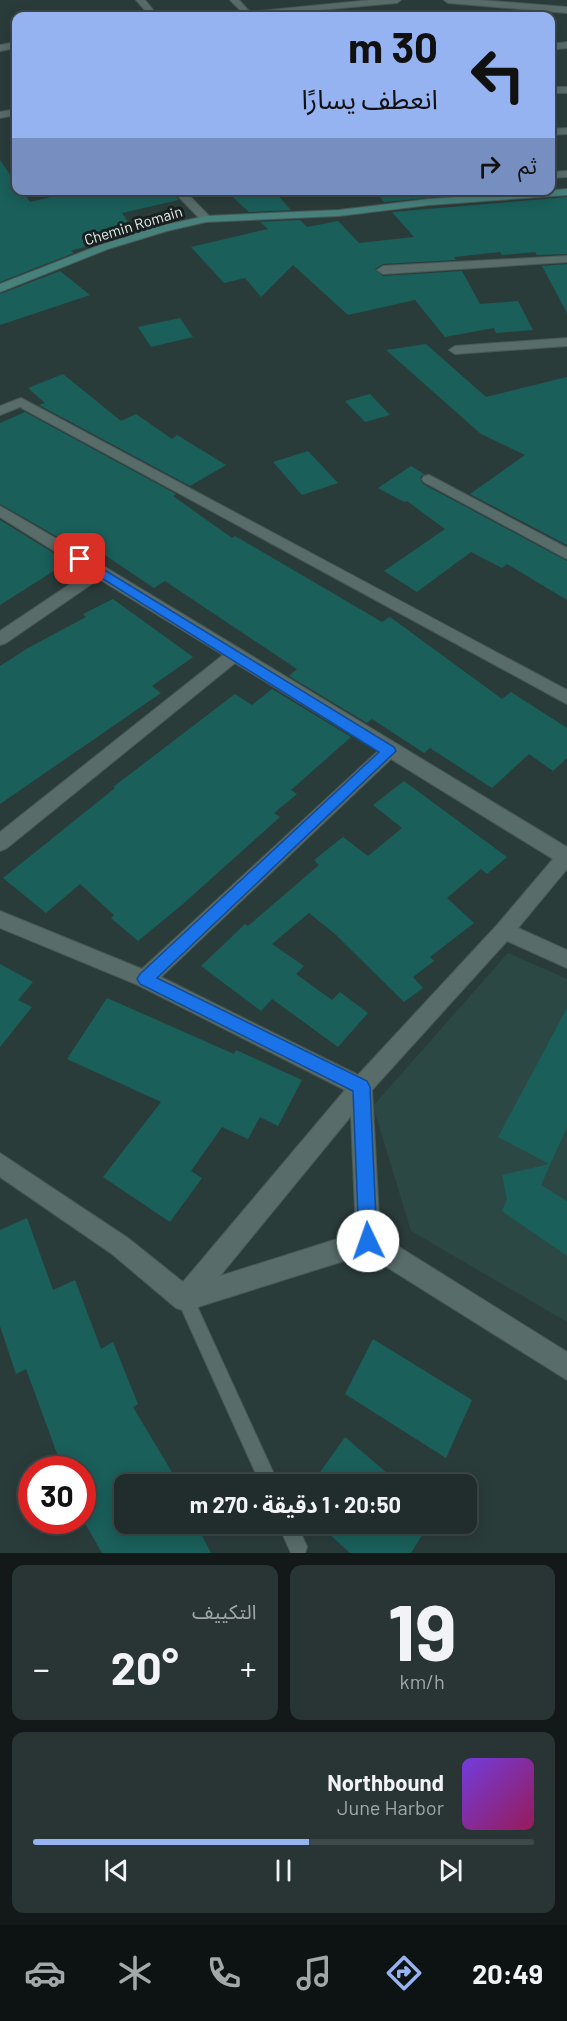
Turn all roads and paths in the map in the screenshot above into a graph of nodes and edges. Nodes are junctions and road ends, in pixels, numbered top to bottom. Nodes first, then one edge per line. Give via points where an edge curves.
1 (141, 0) edge
2 (234, 0) edge
3 (397, 0) edge
4 (448, 0) edge
5 (567, 10) edge
6 (151, 12) edge
7 (246, 12) edge
8 (279, 12) edge
9 (182, 195) edge
10 (510, 195) edge
11 (206, 219) junction
12 (567, 259) edge
13 (383, 270) dead end
14 (0, 288) edge
15 (567, 342) edge
16 (455, 350) dead end
17 (0, 411) edge
18 (429, 479) dead end
19 (0, 511) edge
20 (567, 554) edge
21 (100, 571) junction
22 (0, 639) edge
23 (236, 654) junction
24 (567, 698) edge
25 (389, 751) junction
26 (0, 843) edge
27 (566, 856) edge
28 (0, 919) edge
29 (504, 931) junction
30 (567, 959) edge
31 (145, 979) junction
32 (361, 1087) junction
33 (0, 1164) edge
34 (368, 1241) junction
35 (185, 1299) junction
36 (567, 1367) edge
37 (265, 1474) edge
38 (292, 1534) edge
39 (298, 1547) dead end

1 - 6 street
2 - 7 street
3 - 8 street
4 - 5 street
9 - 11 street
10 - 11 street, Chemin Romain via 339,213
11 - 14 street, Chemin Romain via 104,247
12 - 13 street
15 - 16 street
17 - 24 street via 21,402
18 - 20 street
19 - 21 street
21 - 22 street
21 - 23 street
23 - 25 street
23 - 26 street
25 - 27 street
25 - 31 street
27 - 29 street
28 - 31 street
29 - 30 street
29 - 32 street
31 - 32 street
32 - 34 street
32 - 35 street
33 - 35 street via 120,1246
34 - 35 street
34 - 36 street
35 - 37 lane
38 - 39 lane

